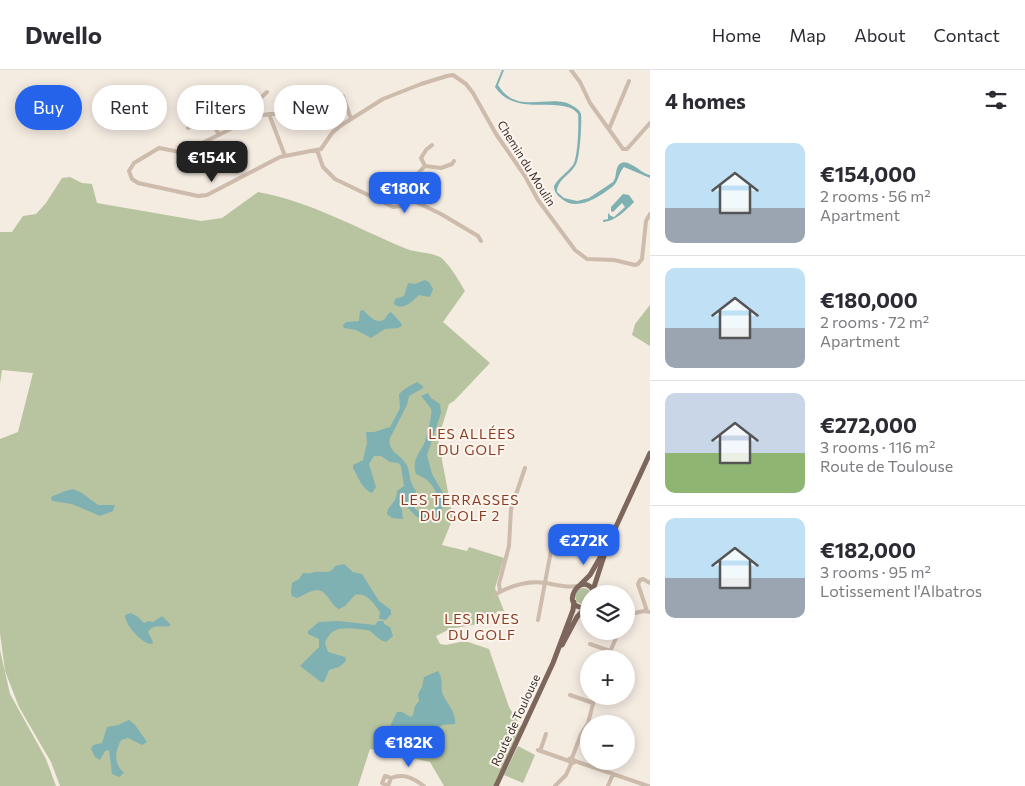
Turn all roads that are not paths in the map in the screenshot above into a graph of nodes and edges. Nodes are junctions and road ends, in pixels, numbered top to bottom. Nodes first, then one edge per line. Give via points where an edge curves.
1 (571, 70) edge
2 (629, 81) dead end
3 (267, 92) dead end
4 (264, 95) edge
5 (347, 104) edge
6 (269, 114) junction
7 (274, 114) edge
8 (264, 115) edge
9 (352, 118) junction
10 (650, 123) edge
11 (609, 129) junction
12 (216, 130) edge
13 (229, 130) edge
14 (219, 135) junction
15 (432, 145) dead end
16 (318, 150) junction
17 (285, 156) junction
18 (454, 161) dead end
19 (425, 166) junction
20 (412, 200) junction
21 (650, 214) edge
22 (482, 241) dead end
23 (650, 453) edge
24 (525, 468) dead end
25 (553, 540) dead end
26 (608, 544) junction
27 (544, 582) junction
28 (650, 583) edge
29 (596, 585) edge
30 (559, 586) junction
31 (579, 586) junction
32 (573, 600) junction
33 (580, 607) edge
34 (648, 611) edge
35 (635, 613) edge
36 (580, 614) edge
37 (538, 620) dead end
38 (590, 644) dead end
39 (607, 650) edge
40 (552, 663) junction
41 (570, 695) dead end
42 (580, 698) edge
43 (592, 705) edge
44 (546, 734) dead end
45 (572, 761) junction
46 (612, 774) junction
47 (391, 778) dead end
48 (424, 786) edge
49 (496, 786) edge
50 (555, 786) edge
51 (608, 786) edge
52 (648, 786) edge

1 - 11 street
2 - 11 street
3 - 4 street
5 - 9 street
6 - 7 street
6 - 8 street
6 - 17 street
9 - 16 street, Chemin du Moulin via 332,133 324,147
9 - 21 street, Chemin du Moulin via 397,93 453,76 466,84 538,200 582,257 638,264 642,259 646,221
10 - 11 street via 626,149 621,147
12 - 14 street
13 - 14 street
14 - 17 street via 184,151 159,148 130,167 132,179 145,185 198,196 217,191
15 - 19 street via 421,158
16 - 17 street
16 - 20 street via 323,167 335,179 393,207
18 - 19 street via 441,168
19 - 20 street via 415,176
20 - 22 street via 441,214
23 - 26 main road
24 - 27 street via 512,508 509,546 498,593 522,582
25 - 27 street
26 - 29 main road
26 - 31 main road
27 - 30 street
27 - 37 street
28 - 34 street via 643,579 638,584
30 - 31 street
30 - 32 street via 568,591
31 - 32 main road, Route de Toulouse via 573,592
32 - 33 main road
32 - 40 main road, Route de Toulouse via 572,613
34 - 35 street
36 - 40 main road, Route de Toulouse
38 - 39 street
40 - 49 main road, Route de Toulouse
41 - 42 street
43 - 45 street
44 - 45 street via 539,751
45 - 46 street
45 - 50 street via 566,775
46 - 51 street
46 - 52 street
47 - 48 street via 399,775

